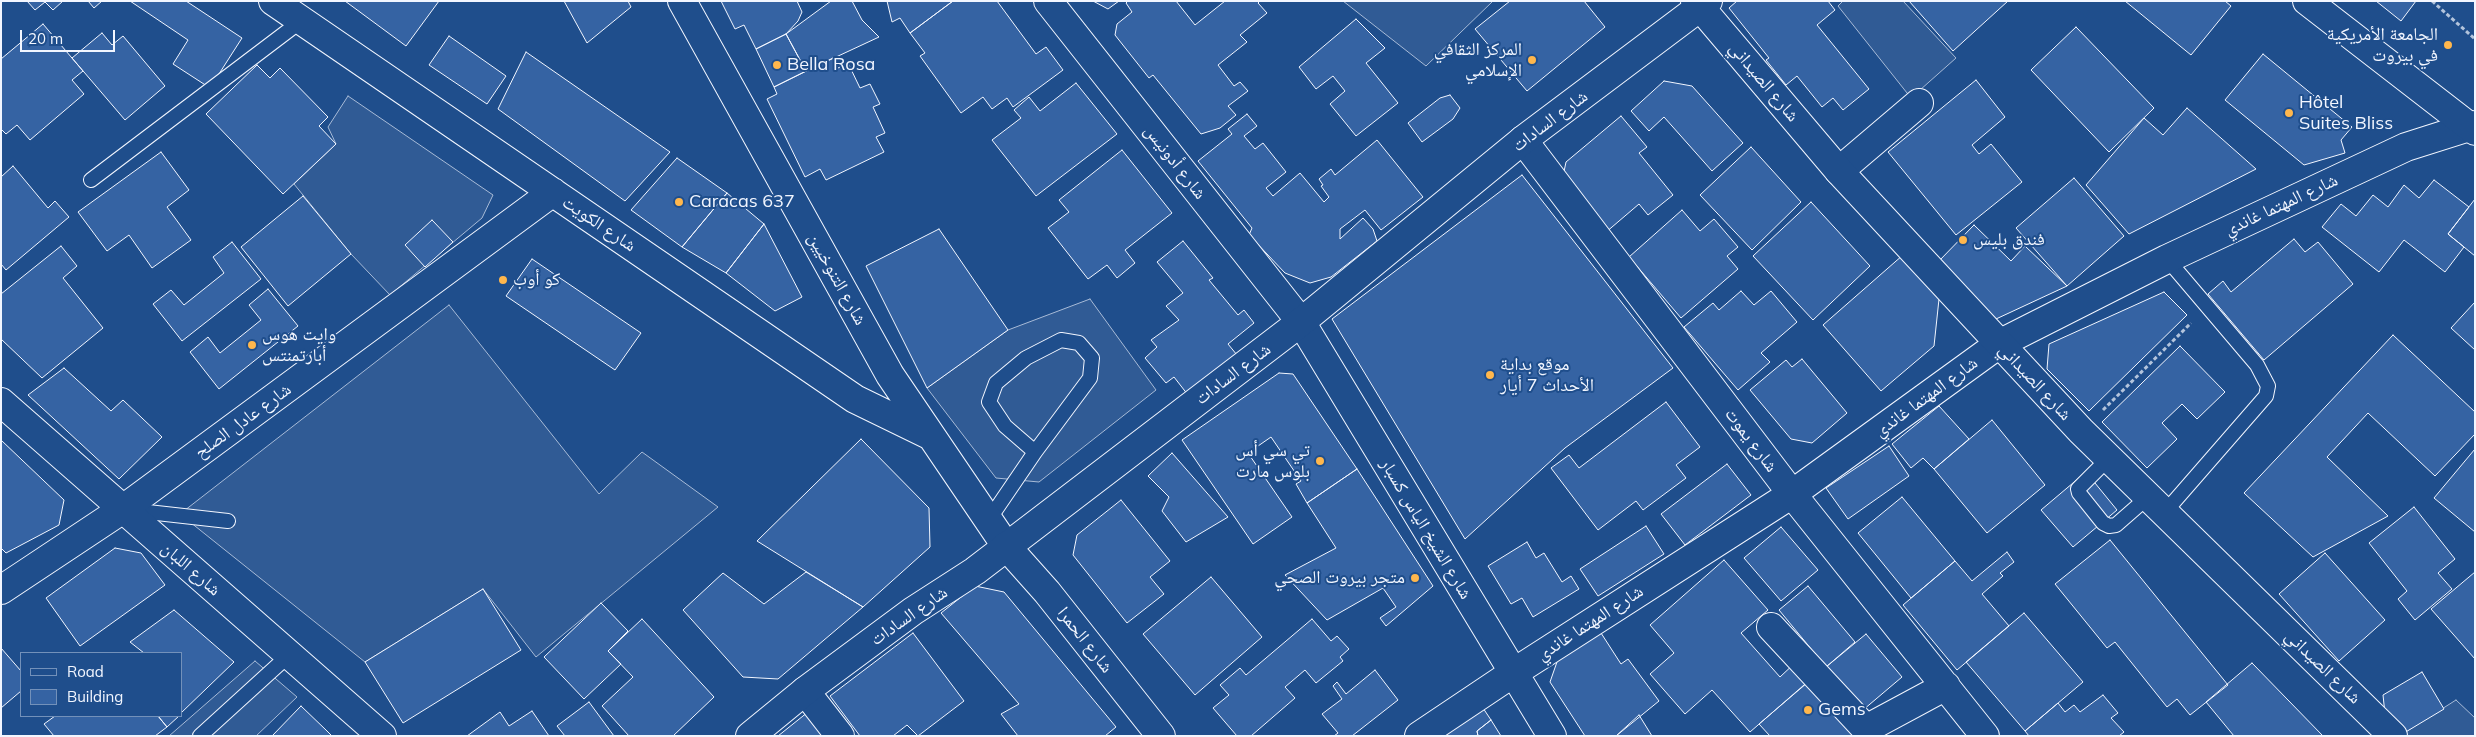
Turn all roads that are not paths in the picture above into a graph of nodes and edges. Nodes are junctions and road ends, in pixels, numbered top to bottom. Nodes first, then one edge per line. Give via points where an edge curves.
1 (273, 1) edge
2 (682, 1) edge
3 (1048, 1) edge
4 (2308, 1) edge
5 (1702, 3) edge
6 (301, 21) junction
7 (1920, 103) dead end
8 (2473, 127) edge
9 (1523, 140) junction
10 (1839, 170) junction
11 (91, 180) dead end
12 (553, 192) junction
13 (2166, 259) junction
14 (1301, 322) junction
15 (1999, 344) junction
16 (1, 402) edge
17 (931, 436) junction
18 (1035, 452) junction
19 (2109, 458) junction
20 (1792, 494) junction
21 (2156, 505) junction
22 (123, 509) junction
23 (988, 520) junction
24 (228, 521) dead end
25 (1006, 546) junction
26 (1, 590) edge
27 (1771, 627) dead end
28 (289, 655) junction
29 (1513, 673) junction
30 (1946, 686) junction
31 (805, 691) junction
32 (200, 736) edge
33 (382, 736) edge
34 (750, 736) edge
35 (840, 736) edge
36 (1161, 736) edge
37 (1420, 736) edge
38 (1552, 736) edge
39 (1985, 736) edge
40 (2393, 736) edge

1 - 6 street, شارع الكويت
2 - 17 street, شارع التنوخيين via 890,375
3 - 14 street, شارع أدونيس
4 - 8 street
5 - 9 street, شارع السادات
5 - 10 street, شارع الصيداني
6 - 11 lane
6 - 12 street, شارع الكويت
7 - 10 street
8 - 13 street, شارع المهتما غاندي via 2406,147
9 - 14 street, شارع السادات
9 - 20 street, شارع يموت
10 - 15 street, شارع الصيداني
12 - 17 street, شارع الكويت via 855,399
12 - 22 street, شارع عادل الصلح
13 - 15 street, شارع المهتما غاندي
13 - 21 lane via 2257,365 2268,386 2266,396
14 - 25 street, شارع السادات
14 - 29 street, شارع الشيخ الياس كسبار
15 - 19 street, شارع الصيداني
15 - 20 street, شارع المهتما غاندي
16 - 22 street, شارع اللبان
17 - 23 street, شارع التنوخيين
18 - 18 lane via 1090,378 1092,358 1079,343 1061,340 1026,358 996,383 990,402 1005,426
18 - 23 lane
19 - 21 street, شارع الصيداني
19 - 21 lane via 2078,489 2103,523 2116,525
20 - 29 street, شارع المهتما غاندي
20 - 30 street, شارع يموت
21 - 40 street, شارع الصيداني
22 - 24 lane
22 - 26 street, شارع عادل الصلح
22 - 28 street, شارع اللبان
23 - 25 street, شارع التنوخيين
25 - 31 street, شارع السادات
25 - 36 street, شارع الحمرا via 1047,592
27 - 30 street via 1866,729
28 - 32 lane
28 - 33 street, شارع اللبان
29 - 37 street, شارع المهتما غاندي
29 - 38 street, شارع الشيخ الياس كسبار
30 - 39 street, شارع يموت
31 - 34 street, شارع السادات
31 - 35 street

